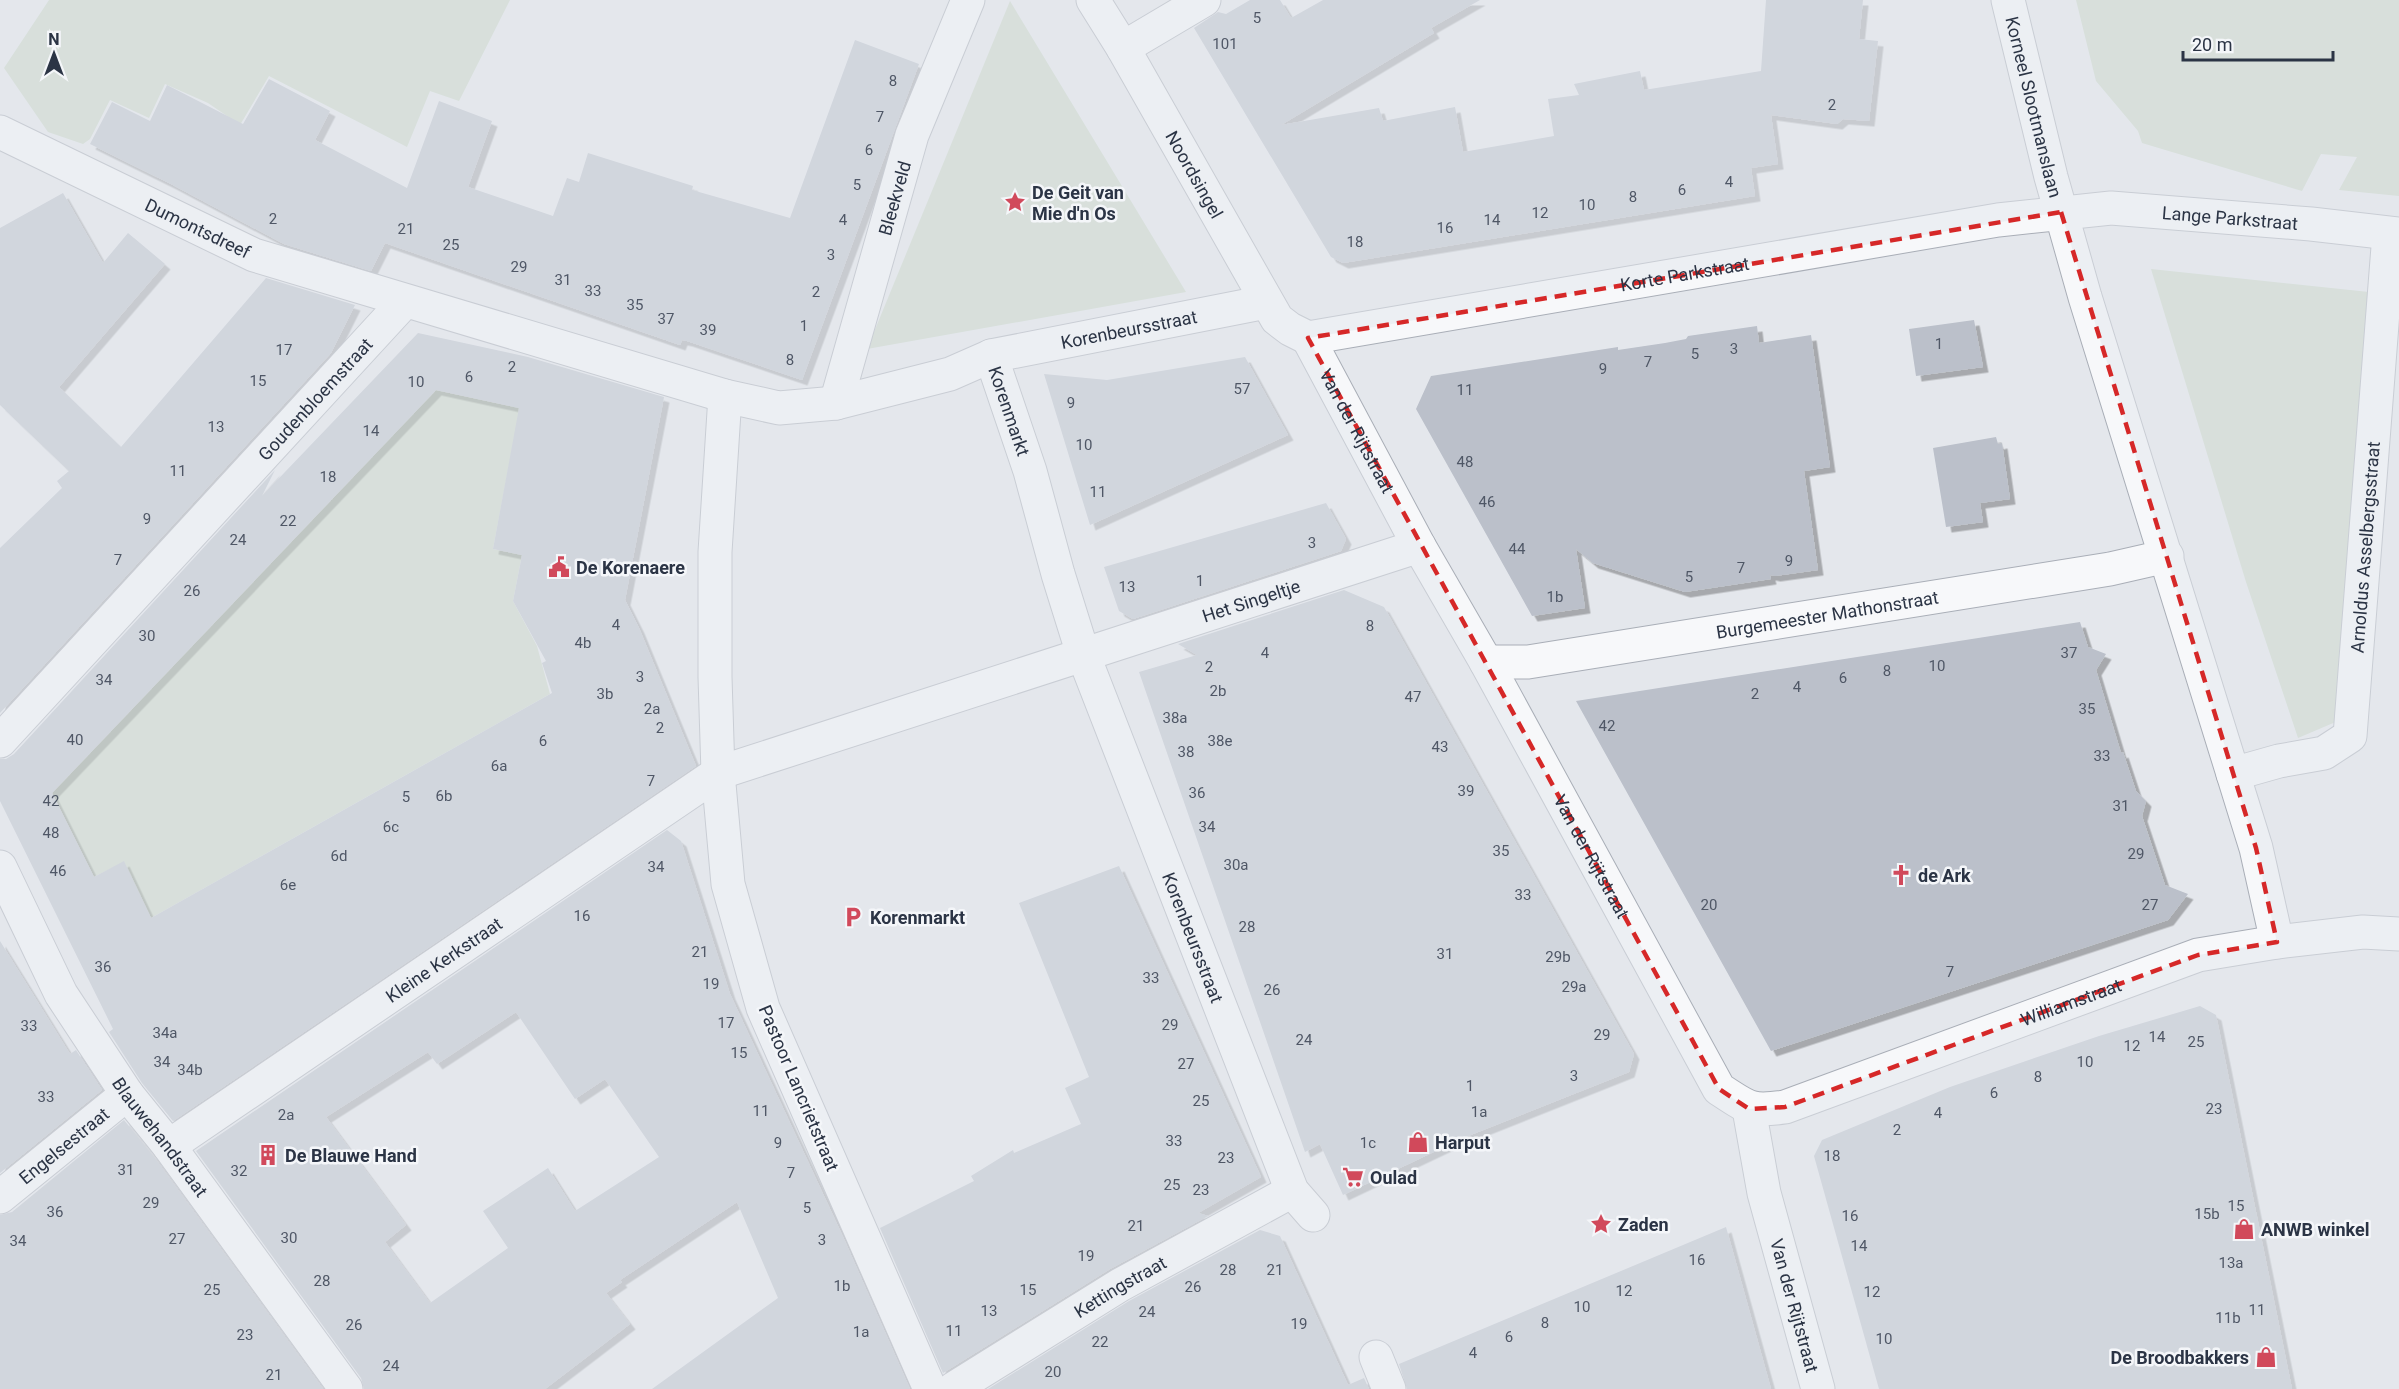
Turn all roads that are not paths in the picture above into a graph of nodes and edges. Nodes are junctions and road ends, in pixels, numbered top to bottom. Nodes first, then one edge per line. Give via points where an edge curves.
1 (968, 0) edge
2 (1093, 0) edge
3 (1204, 0) edge
4 (2008, 0) edge
5 (1123, 48) junction
6 (0, 132) edge
7 (2061, 212) junction
8 (2394, 234) edge
9 (405, 301) junction
10 (1266, 302) junction
11 (1308, 338) junction
12 (991, 356) junction
13 (725, 396) junction
14 (836, 403) junction
15 (1419, 546) junction
16 (2167, 556) junction
17 (1083, 654) junction
18 (1486, 662) junction
19 (0, 741) edge
20 (718, 773) junction
21 (2232, 774) junction
22 (0, 867) edge
23 (2399, 934) edge
24 (2277, 942) junction
25 (127, 1094) junction
26 (1749, 1108) junction
27 (169, 1146) junction
28 (1292, 1191) junction
29 (0, 1197) edge
30 (1313, 1215) dead end
31 (1376, 1357) dead end
32 (346, 1389) edge
33 (930, 1389) edge
34 (953, 1389) edge
35 (1389, 1389) edge
36 (1818, 1389) edge

1 - 14 street, Bleekveld via 912,135
2 - 5 street, Noordsingel
3 - 5 street
4 - 7 street, Korneel Slootmanslaan
5 - 10 street, Noordsingel
6 - 9 street, Dumontsdreef via 254,255
7 - 8 street, Lange Parkstraat via 2111,208
7 - 11 street, Korte Parkstraat
7 - 16 street
8 - 21 street, Arnoldus Asselbergsstraat via 2350,736 2325,753
9 - 13 street
9 - 19 street, Goudenbloemstraat
10 - 11 street, Noordsingel via 1276,320
10 - 12 street, Korenbeursstraat
11 - 15 street, Van der Rijtstraat
12 - 14 street, Korenmarkt via 950,374
12 - 17 street, Korenmarkt via 1030,471
13 - 14 street, Korenmarkt via 779,408
13 - 20 street via 716,552
15 - 17 street, Het Singeltje
15 - 18 street, Van der Rijtstraat
16 - 18 street, Burgemeester Mathonstraat via 2098,571 1528,662
16 - 21 street
17 - 20 street
17 - 28 street, Korenbeursstraat
18 - 26 street, Van der Rijtstraat via 1719,1089
20 - 27 street, Kleine Kerkstraat
20 - 33 street, Pastoor Lancrietstraat via 728,884 763,1008
21 - 24 street via 2256,848
22 - 25 street, Blauwehandstraat via 61,994
23 - 24 street, Williamstraat via 2363,932
24 - 26 street, Williamstraat via 2198,955 1785,1107
25 - 27 street, Blauwehandstraat
25 - 29 street, Engelsestraat
26 - 36 street, Van der Rijtstraat via 1764,1193
27 - 32 street, Blauwehandstraat
28 - 30 street, Korenbeursstraat
28 - 34 street, Kettingstraat via 1120,1285
31 - 35 street

